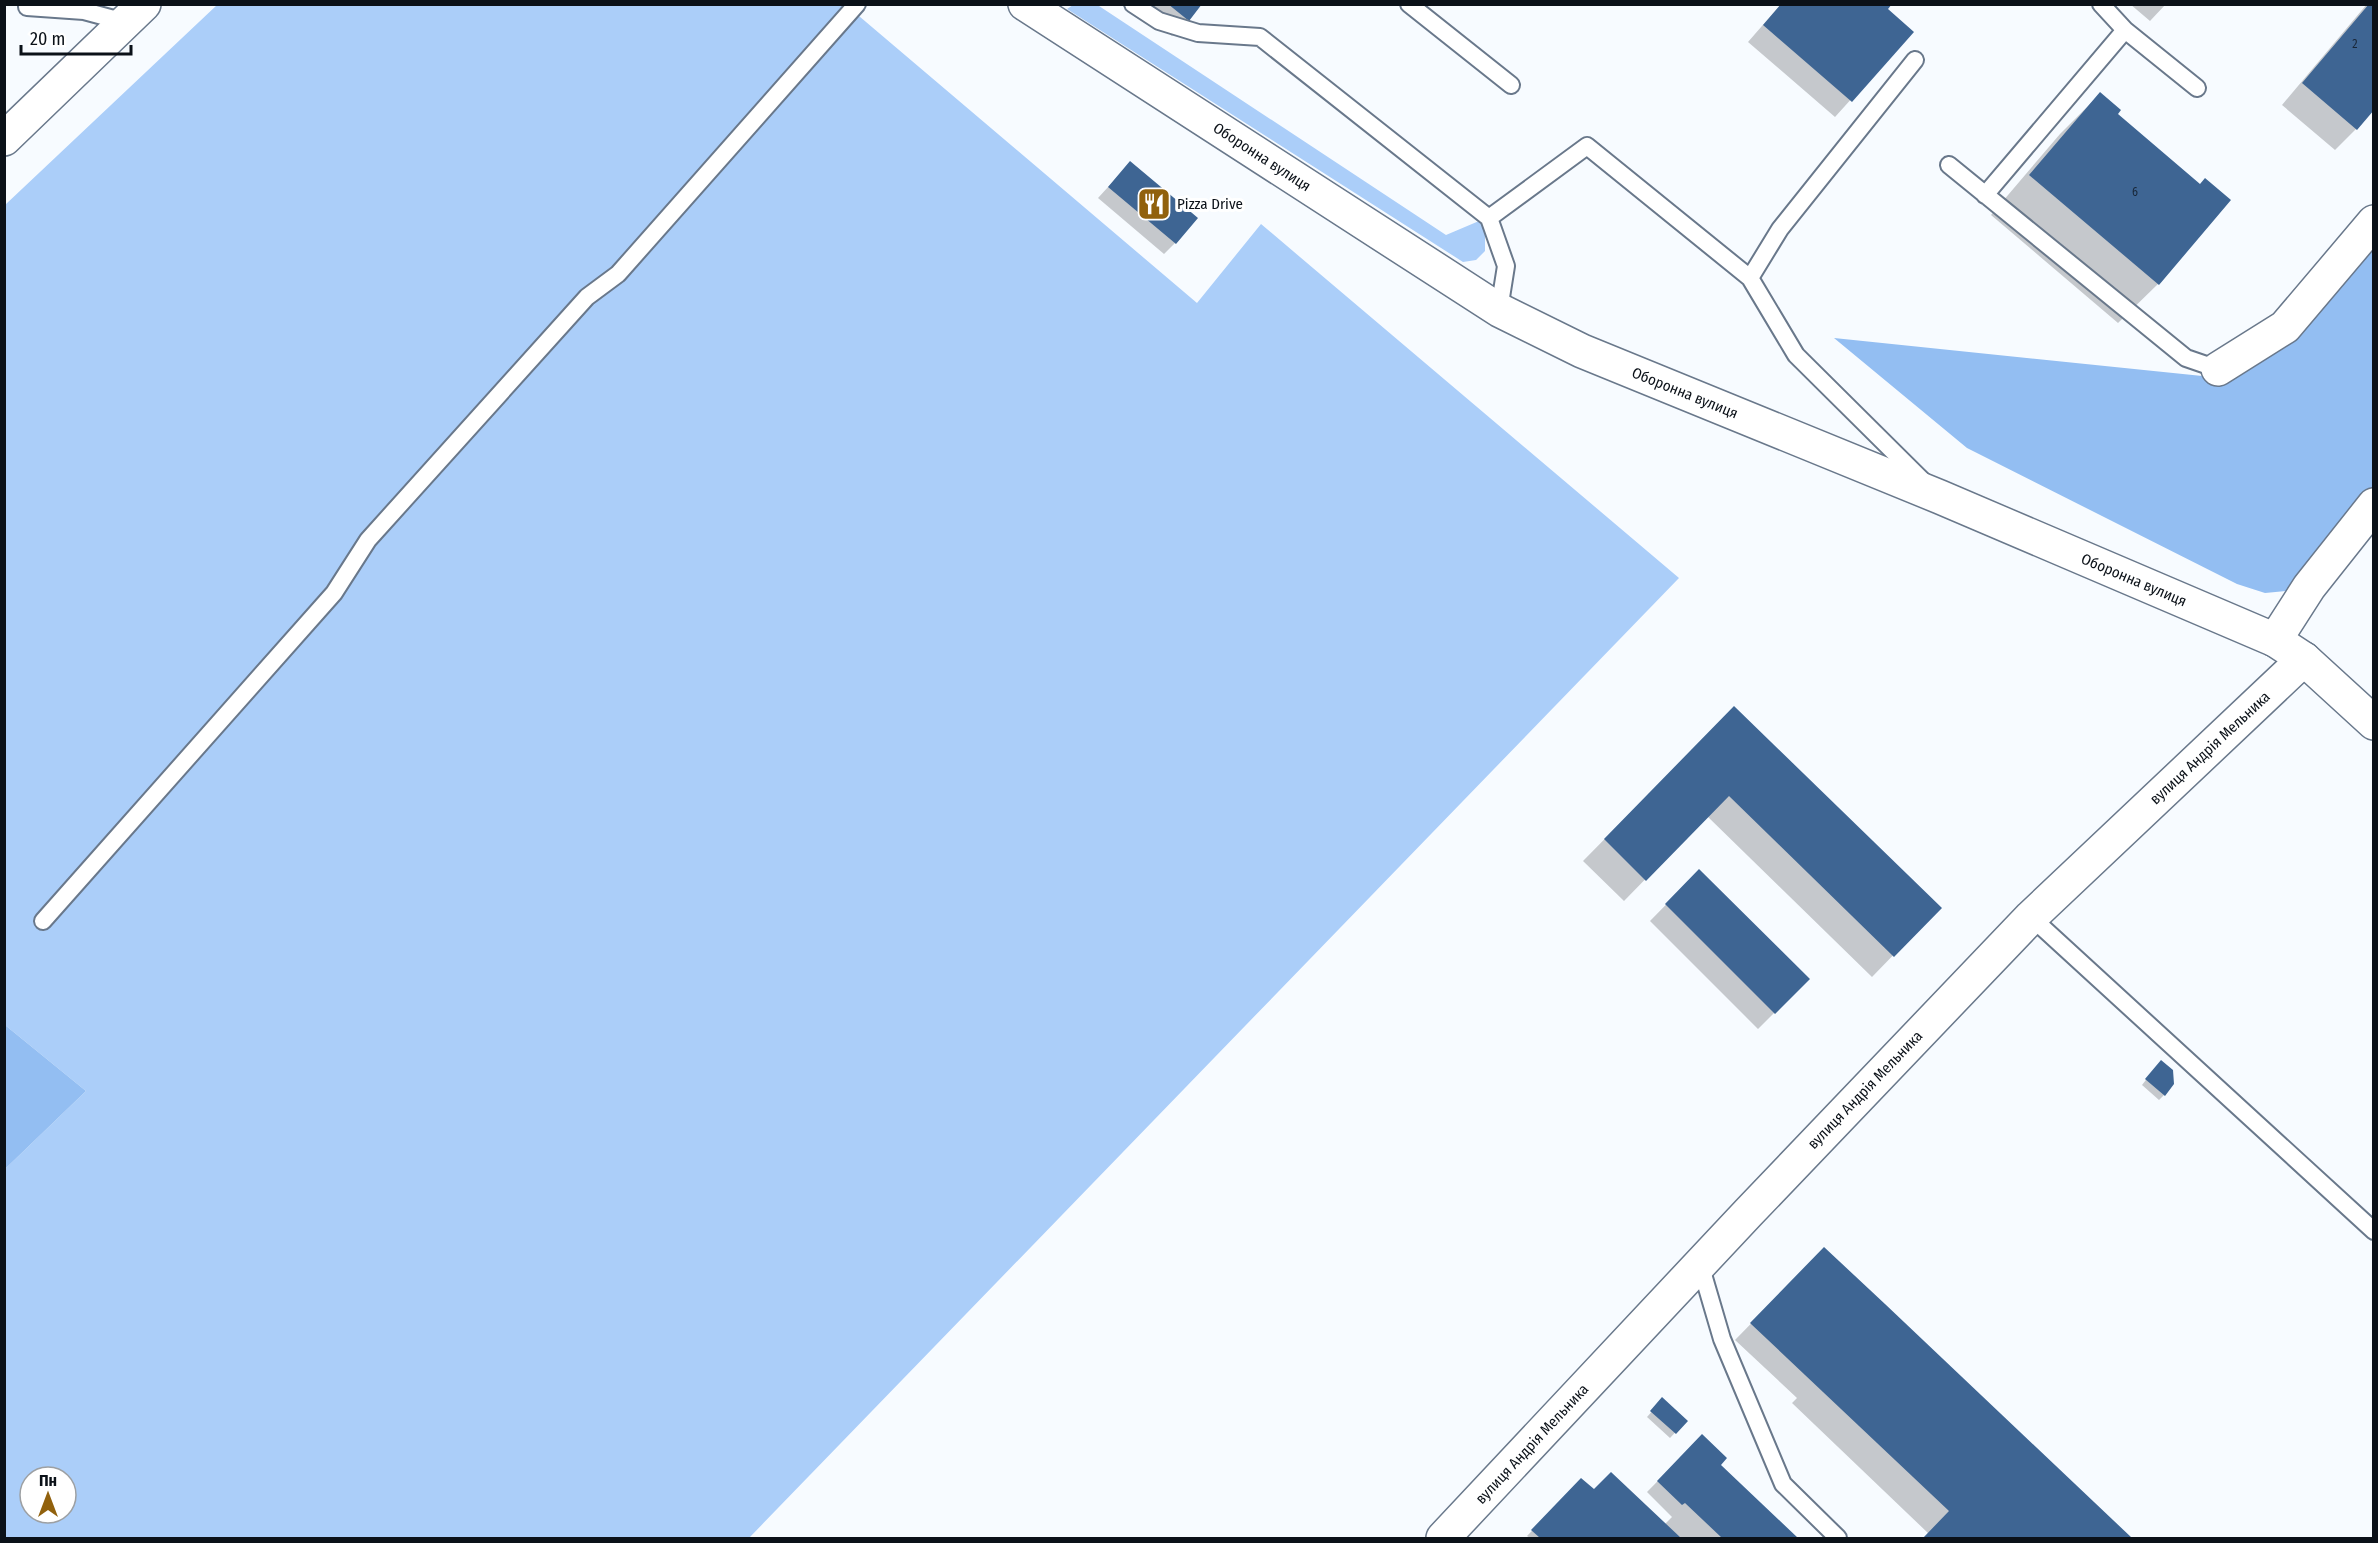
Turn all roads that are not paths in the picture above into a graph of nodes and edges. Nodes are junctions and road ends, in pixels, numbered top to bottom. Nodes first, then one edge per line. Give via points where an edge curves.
1 (857, 4) edge
2 (1133, 4) edge
3 (1409, 4) edge
4 (2101, 4) edge
5 (1031, 6) edge
6 (27, 7) dead end
7 (134, 14) edge
8 (2125, 30) junction
9 (1915, 60) dead end
10 (1511, 84) dead end
11 (2197, 88) dead end
12 (4, 139) edge
13 (1949, 165) dead end
14 (1985, 195) junction
15 (1489, 218) junction
16 (2373, 222) edge
17 (1750, 278) junction
18 (1499, 310) junction
19 (2218, 369) joint
20 (1940, 497) junction
21 (2373, 506) edge
22 (2275, 640) junction
23 (2304, 659) junction
24 (2373, 723) edge
25 (2031, 917) junction
26 (43, 921) dead end
27 (2373, 1231) edge
28 (1700, 1264) junction
29 (1443, 1539) edge
30 (1838, 1539) edge

1 - 26 lane via 626,265 587,297 368,540 334,593
2 - 15 lane via 1159,21 1198,33 1260,37
3 - 10 lane
4 - 8 lane
5 - 18 street, Оборонна вулиця
6 - 7 lane
7 - 12 street
8 - 11 lane
8 - 14 lane
9 - 17 lane via 1780,229
13 - 14 lane
14 - 19 lane via 2186,358
15 - 17 lane via 1587,146
15 - 18 lane via 1506,266
16 - 19 street via 2285,327
17 - 20 lane via 1796,355
18 - 20 street, Оборонна вулиця via 1582,351
20 - 22 street, Оборонна вулиця
21 - 22 street via 2309,587
22 - 23 street, Оборонна вулиця
23 - 24 street, Оборонна вулиця
23 - 25 street, вулиця Андрія Мельника
25 - 27 lane
25 - 28 street, вулиця Андрія Мельника
28 - 29 street, вулиця Андрія Мельника
28 - 30 lane via 1722,1339 1783,1484

